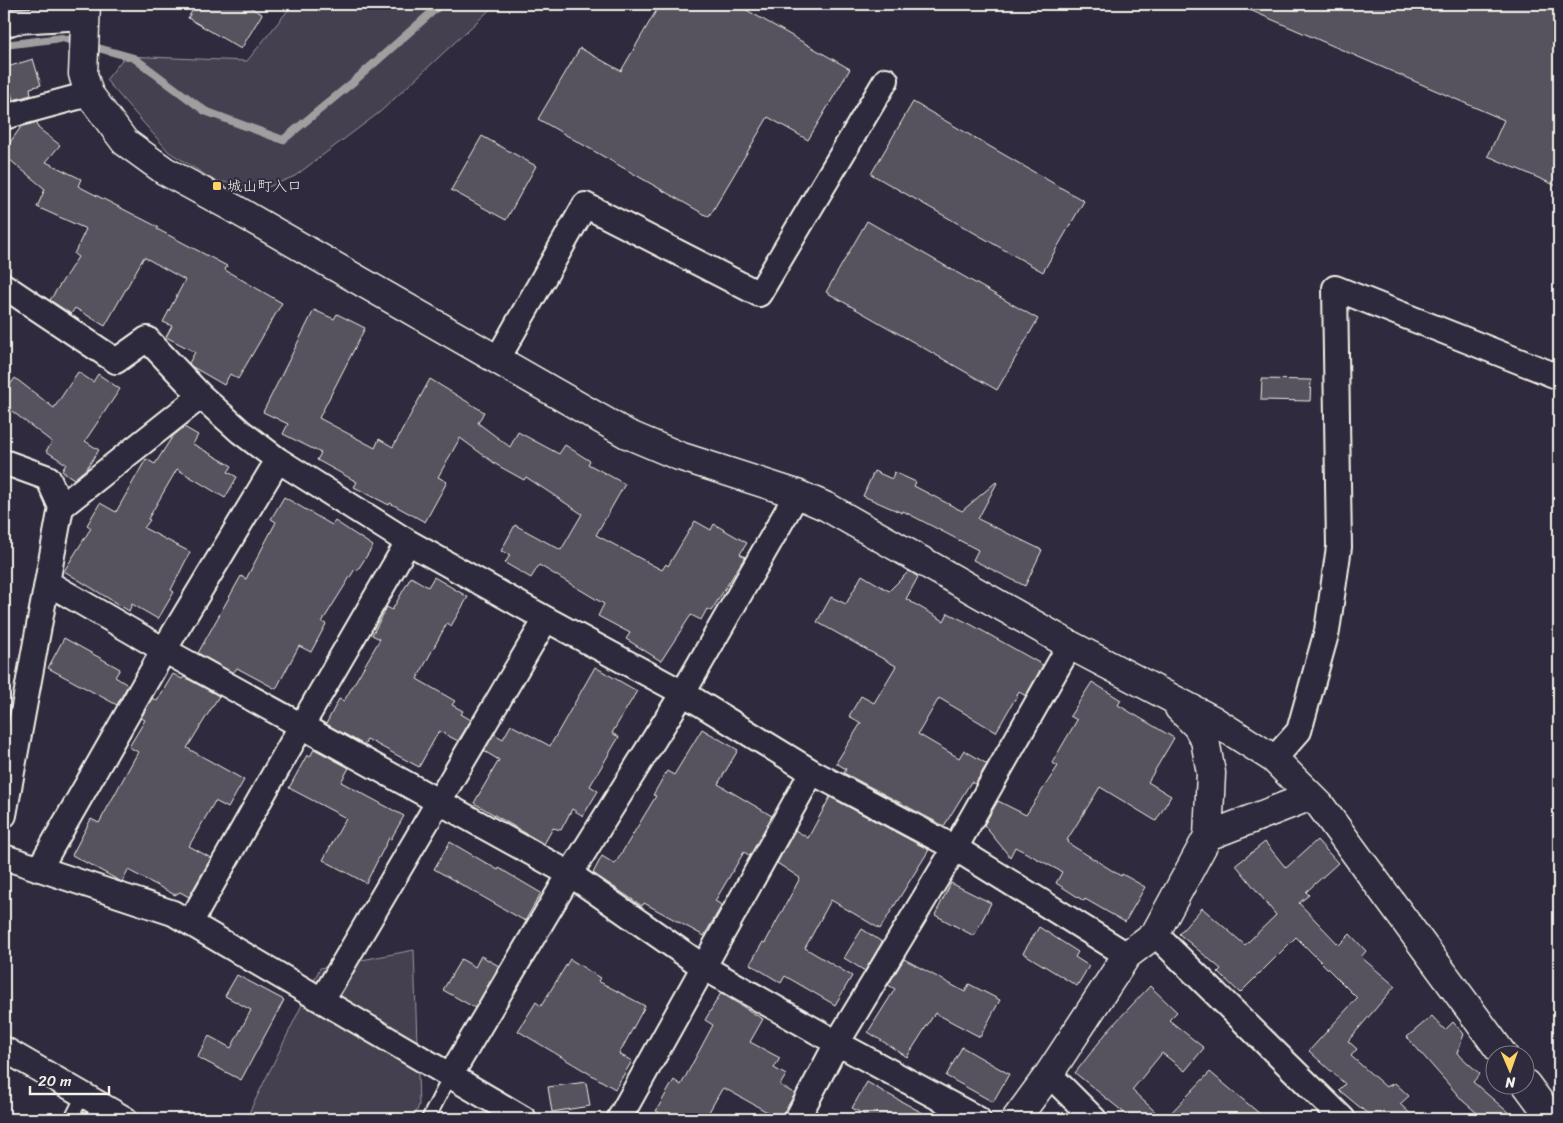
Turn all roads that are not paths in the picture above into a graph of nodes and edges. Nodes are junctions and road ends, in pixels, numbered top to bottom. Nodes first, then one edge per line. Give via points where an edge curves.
1 (85, 11) edge
2 (4, 25) edge
3 (886, 80) dead end
4 (89, 94) junction
5 (4, 117) edge
6 (4, 286) edge
7 (497, 360) junction
8 (1559, 377) edge
9 (201, 396) junction
10 (278, 460) junction
11 (4, 462) edge
12 (797, 494) junction
13 (61, 507) junction
14 (408, 542) junction
15 (48, 582) junction
16 (546, 619) junction
17 (1070, 645) junction
18 (164, 650) junction
19 (683, 693) junction
20 (1164, 693) junction
21 (302, 725) junction
22 (1274, 759) junction
23 (812, 772) junction
24 (1311, 796) junction
25 (438, 802) junction
26 (4, 815) edge
27 (1208, 836) junction
28 (954, 848) junction
29 (4, 857) edge
30 (40, 869) junction
31 (570, 874) junction
32 (190, 923) junction
33 (1155, 934) junction
34 (1127, 955) junction
35 (705, 968) junction
36 (322, 1000) junction
37 (837, 1043) junction
38 (1497, 1046) edge
39 (4, 1049) edge
40 (1049, 1074) junction
41 (450, 1076) junction
42 (83, 1094) junction
43 (1535, 1096) edge
44 (71, 1119) edge
45 (125, 1119) edge
46 (428, 1119) edge
47 (524, 1119) edge
48 (619, 1119) edge
49 (797, 1119) edge
50 (978, 1119) edge
51 (1016, 1119) edge
52 (1094, 1119) edge
53 (1343, 1119) edge
54 (1552, 1119) edge

1 - 2 street
1 - 4 street via 83,74
3 - 7 street via 759,294 585,206
4 - 5 street
4 - 7 street via 126,142 165,171
6 - 9 street via 116,361 147,339
7 - 12 street via 627,434 679,456
8 - 22 street via 1335,288 1339,548 1327,631 1299,731
9 - 10 street via 240,432
9 - 13 street
10 - 14 street
10 - 18 street
11 - 13 street via 48,478
12 - 17 street via 827,507
12 - 19 street
13 - 15 street
14 - 16 street
14 - 21 street
15 - 18 street
15 - 26 street
16 - 19 street
16 - 25 street
17 - 20 street
17 - 28 street
18 - 21 street
18 - 30 street
19 - 23 street
19 - 31 street
20 - 22 street
20 - 27 street via 1197,726 1205,740 1211,773
21 - 25 street
21 - 32 street
22 - 24 street
23 - 28 street
23 - 35 street
24 - 27 street
24 - 38 street
25 - 31 street
25 - 36 street
27 - 33 street
28 - 34 street
28 - 37 street
29 - 30 street
30 - 32 street via 173,913
31 - 35 street
31 - 41 street
32 - 36 street
33 - 34 street
33 - 53 street
34 - 40 street
35 - 37 street
35 - 48 street
36 - 41 street
37 - 49 street
37 - 50 street
39 - 42 street
40 - 51 street
40 - 52 street
41 - 46 lane
41 - 47 street
42 - 44 lane
42 - 45 street
43 - 54 street

